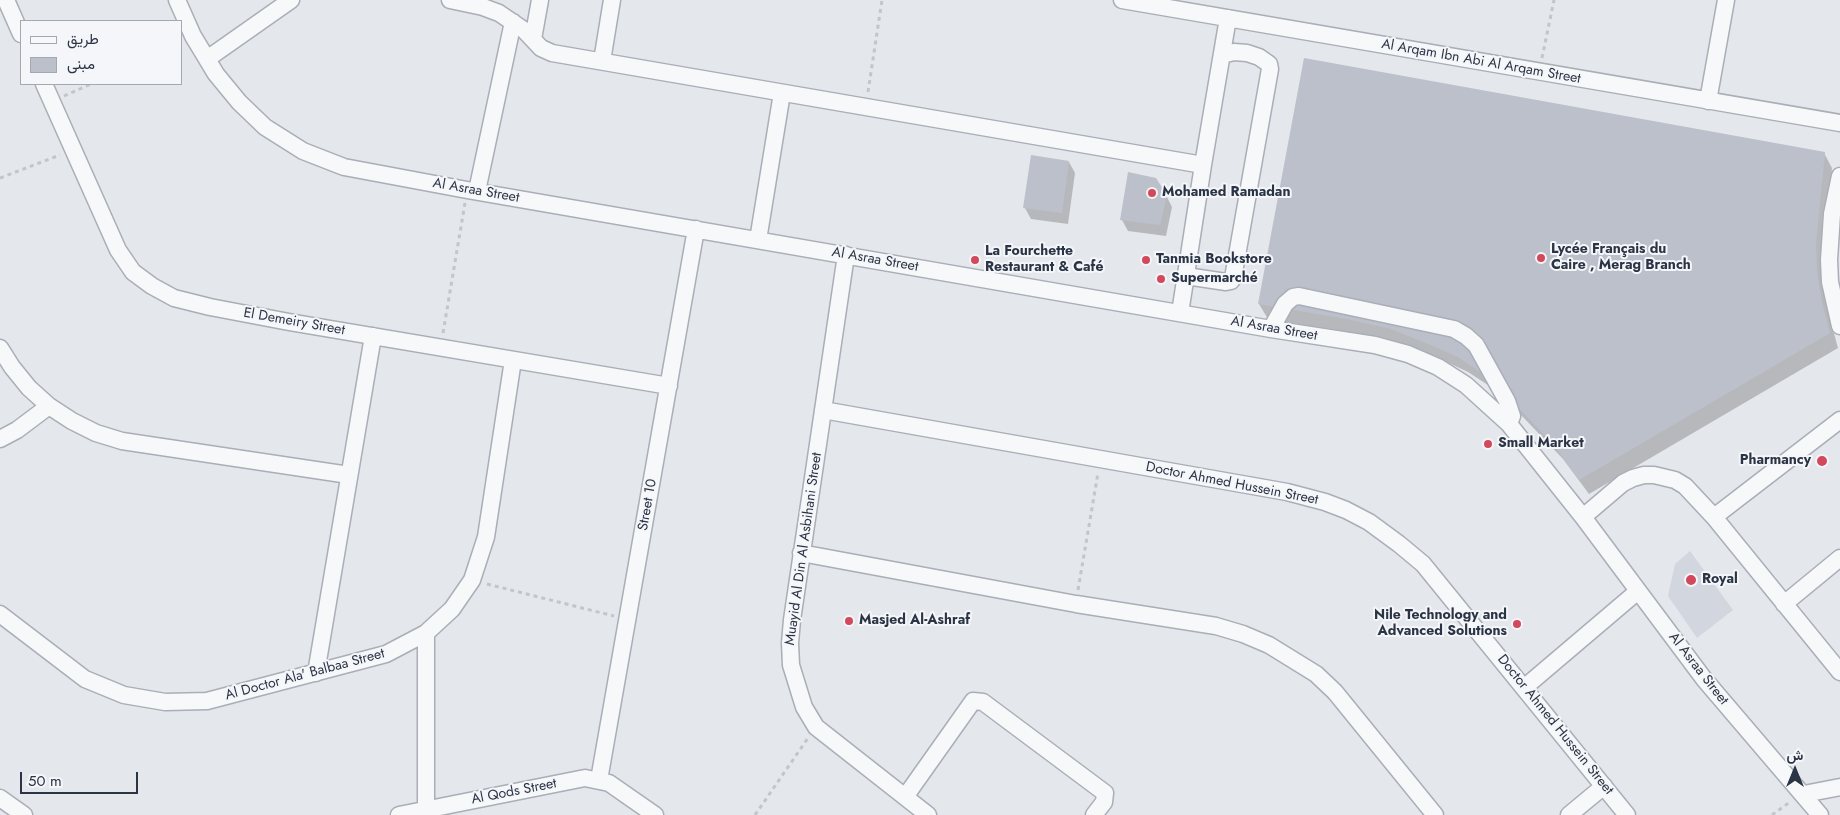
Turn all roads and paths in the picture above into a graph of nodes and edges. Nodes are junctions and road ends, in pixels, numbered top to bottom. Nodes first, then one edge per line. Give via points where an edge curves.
1 (6, 0) edge
2 (177, 0) edge
3 (291, 0) edge
4 (450, 0) edge
5 (540, 0) edge
6 (612, 0) edge
7 (882, 0) edge
8 (1122, 0) edge
9 (1554, 0) edge
10 (1726, 0) edge
11 (273, 5) edge
12 (1228, 18) junction
13 (514, 22) junction
14 (20, 32) edge
15 (533, 39) junction
16 (1222, 55) junction
17 (207, 59) junction
18 (602, 61) junction
19 (1540, 72) junction
20 (44, 85) edge
21 (89, 85) edge
22 (782, 93) junction
23 (1708, 101) junction
24 (52, 102) junction
25 (865, 107) junction
26 (1840, 123) edge
27 (73, 149) junction
28 (1203, 165) junction
29 (1840, 176) edge
30 (0, 178) edge
31 (472, 191) junction
32 (696, 229) junction
33 (758, 240) junction
34 (846, 255) junction
35 (1186, 276) junction
36 (1180, 313) junction
37 (1840, 326) edge
38 (1271, 329) junction
39 (373, 336) junction
40 (441, 347) junction
41 (0, 348) edge
42 (513, 360) junction
43 (669, 386) junction
44 (49, 406) junction
45 (823, 410) junction
46 (1840, 420) edge
47 (1509, 424) junction
48 (0, 438) edge
49 (1100, 460) junction
50 (349, 475) junction
51 (1584, 517) junction
52 (1714, 517) junction
53 (801, 554) junction
54 (1840, 558) edge
55 (472, 580) junction
56 (1638, 591) junction
57 (1076, 604) junction
58 (1784, 604) junction
59 (0, 614) edge
60 (628, 620) junction
61 (426, 634) junction
62 (1840, 672) edge
63 (316, 674) junction
64 (1525, 687) junction
65 (816, 727) junction
66 (600, 780) junction
67 (1604, 786) junction
68 (1840, 787) edge
69 (1804, 794) junction
70 (905, 797) junction
71 (0, 798) edge
72 (426, 810) junction
73 (24, 815) edge
74 (399, 815) edge
75 (655, 815) edge
76 (755, 815) edge
77 (928, 815) edge
78 (1094, 815) edge
79 (1435, 815) edge
80 (1569, 815) edge
81 (1627, 815) edge
82 (1820, 815) edge

1 - 14 street
2 - 17 street, Al Asraa Street
3 - 11 street
4 - 13 street via 483,7
5 - 15 street
6 - 18 street
7 - 25 path
8 - 12 street, Al Arqam Ibn Abi Al Arqam Street
9 - 19 path
10 - 23 street
11 - 17 street
12 - 16 street
12 - 19 street, Al Arqam Ibn Abi Al Arqam Street
13 - 15 street
13 - 31 street
15 - 18 street via 552,53
16 - 28 street
16 - 35 street via 1247,53 1269,64 1270,69 1233,278 1226,282
17 - 31 street, Al Asraa Street via 239,102 258,121 302,151 344,167
18 - 22 street
19 - 23 street, Al Arqam Ibn Abi Al Arqam Street
20 - 24 street, El Demeiry Street
21 - 24 path
22 - 25 street
22 - 33 street
23 - 26 street, Al Arqam Ibn Abi Al Arqam Street
24 - 27 street, El Demeiry Street
25 - 28 street
27 - 30 path
27 - 39 street, El Demeiry Street via 118,250 133,272 152,286 174,298 210,307
28 - 35 street
29 - 37 street via 1832,214 1829,260
31 - 32 street, Al Asraa Street
31 - 40 path
32 - 33 street, Al Asraa Street
32 - 43 street, Street 10
33 - 34 street, Al Asraa Street
34 - 36 street, Al Asraa Street
34 - 45 street, Muayid Al Din Al Asbihani Street
35 - 36 street
36 - 38 street, Al Asraa Street
38 - 47 street, Al Asraa Street via 1376,345 1408,354 1438,367 1466,385
38 - 47 street via 1285,304 1299,296 1454,329 1476,345 1507,401 1512,416
39 - 40 street, El Demeiry Street
39 - 50 street
40 - 42 street, El Demeiry Street
41 - 44 street via 29,388
42 - 43 street, El Demeiry Street
42 - 55 street, Al Doctor Ala' Balbaa Street via 486,537
43 - 60 street, Street 10
44 - 48 street via 17,430
44 - 50 street via 72,422 122,441
45 - 49 street, Doctor Ahmed Hussein Street
45 - 53 street, Muayid Al Din Al Asbihani Street
46 - 52 street
47 - 51 street, Al Asraa Street
49 - 57 path
49 - 64 street, Doctor Ahmed Hussein Street via 1287,492 1325,502 1369,522 1423,564
50 - 63 street
51 - 52 street via 1623,483 1654,474 1685,486
51 - 56 street, Al Asraa Street
52 - 58 street
53 - 57 street
53 - 65 street, Muayid Al Din Al Asbihani Street via 790,643 791,665 804,707
54 - 58 street
55 - 60 path
55 - 61 street, Al Doctor Ala' Balbaa Street via 452,609
56 - 64 street
56 - 69 street, Al Asraa Street via 1704,679
57 - 79 street via 1216,626 1252,638 1293,659 1336,692
58 - 62 street
59 - 63 street, Al Doctor Ala' Balbaa Street via 85,679 124,695 165,702 207,701
60 - 66 street, Street 10
61 - 63 street, Al Doctor Ala' Balbaa Street via 386,654
61 - 72 street
64 - 67 street, Doctor Ahmed Hussein Street
65 - 70 street, Muayid Al Din Al Asbihani Street
65 - 76 path
66 - 72 street, Al Qods Street via 585,778
66 - 75 street via 619,789
67 - 80 street
67 - 81 street, Doctor Ahmed Hussein Street
68 - 69 street
69 - 82 street, Al Asraa Street
70 - 77 street, Muayid Al Din Al Asbihani Street
70 - 78 street via 973,702 983,702 1105,793 1104,802
71 - 73 street
72 - 74 street, Al Qods Street

